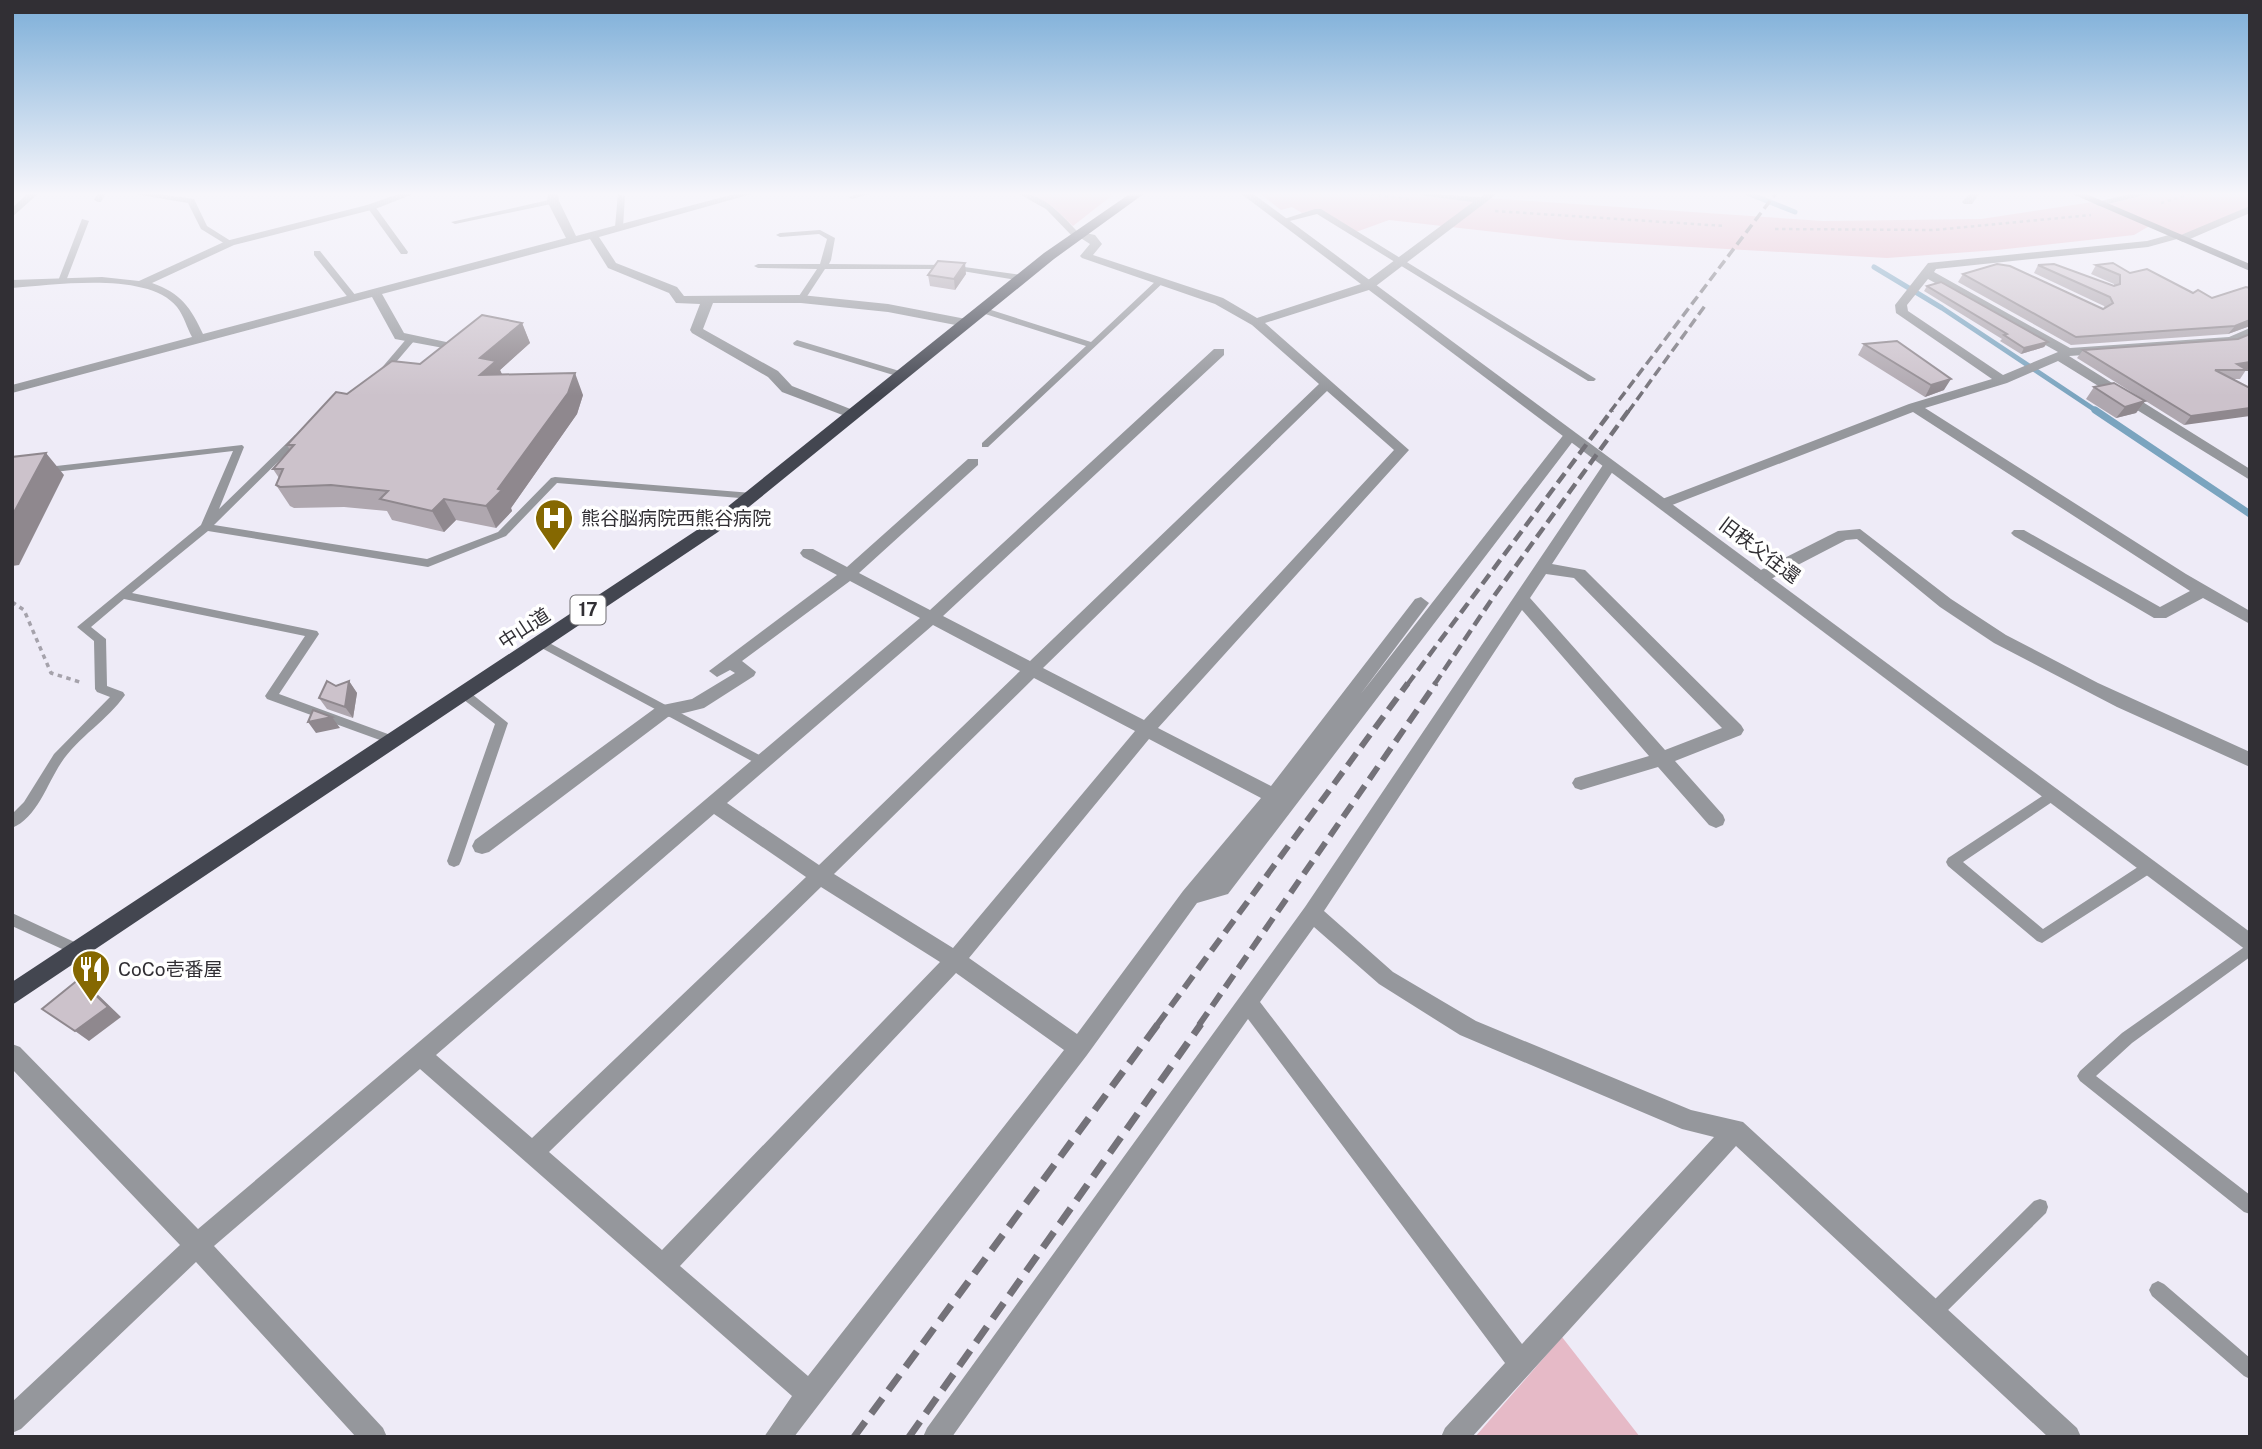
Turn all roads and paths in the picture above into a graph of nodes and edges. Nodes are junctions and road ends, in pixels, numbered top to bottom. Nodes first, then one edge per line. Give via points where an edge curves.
1 (70, 261) edge
2 (192, 261) edge
3 (323, 261) edge
4 (492, 261) edge
5 (609, 261) edge
6 (825, 261) edge
7 (1045, 261) edge
8 (1097, 261) edge
9 (1334, 261) edge
10 (1984, 261) edge
11 (1991, 261) edge
12 (2043, 261) edge
13 (2233, 261) edge
14 (1399, 262) joint
15 (824, 264) junction
16 (758, 265) dead end
17 (2057, 266) edge
18 (2250, 268) edge
19 (2014, 271) edge
20 (1927, 273) junction
21 (1022, 278) junction
22 (1161, 281) junction
23 (62, 282) junction
24 (12, 284) edge
25 (139, 285) junction
26 (1367, 286) junction
27 (375, 292) junction
28 (353, 298) junction
29 (801, 299) junction
30 (707, 302) junction
31 (982, 310) junction
32 (1256, 322) junction
33 (966, 323) junction
34 (2250, 332) edge
35 (199, 339) junction
36 (411, 339) junction
37 (797, 343) dead end
38 (1092, 345) junction
39 (460, 349) edge
40 (1219, 352) dead end
41 (2064, 354) junction
42 (903, 375) junction
43 (1591, 379) dead end
44 (2002, 380) junction
45 (369, 383) edge
46 (1327, 384) junction
47 (12, 389) edge
48 (1914, 407) junction
49 (853, 415) junction
50 (304, 431) edge
51 (1570, 436) junction
52 (985, 444) dead end
53 (973, 462) dead end
54 (1610, 465) junction
55 (12, 474) edge
56 (2250, 476) edge
57 (752, 496) junction
58 (1662, 504) junction
59 (206, 527) junction
60 (2019, 533) dead end
61 (808, 553) dead end
62 (1543, 568) junction
63 (849, 574) junction
64 (1761, 577) junction
65 (2203, 591) junction
66 (122, 595) junction
67 (1522, 600) junction
68 (12, 602) edge
69 (1421, 603) dead end
70 (931, 618) junction
71 (2250, 618) edge
72 (540, 642) junction
73 (1030, 670) junction
74 (101, 689) junction
75 (463, 693) junction
76 (664, 711) junction
77 (1145, 731) junction
78 (391, 740) junction
79 (1662, 759) junction
80 (2250, 760) edge
81 (763, 762) junction
82 (1581, 783) dead end
83 (2053, 794) junction
84 (1274, 796) junction
85 (713, 804) junction
86 (1716, 820) dead end
87 (12, 823) edge
88 (482, 846) dead end
89 (454, 860) dead end
90 (2149, 867) junction
91 (822, 877) junction
92 (1191, 897) junction
93 (1312, 913) junction
94 (12, 919) edge
95 (2250, 946) edge
96 (78, 950) junction
97 (955, 960) junction
98 (12, 995) edge
99 (1248, 1003) junction
100 (1079, 1048) junction
101 (12, 1054) edge
102 (419, 1055) junction
103 (1735, 1130) junction
104 (533, 1152) junction
105 (2250, 1206) edge
106 (2040, 1208) dead end
107 (197, 1245) junction
108 (664, 1266) junction
109 (2158, 1290) dead end
110 (1933, 1313) junction
111 (1521, 1364) junction
112 (2250, 1370) edge
113 (810, 1395) junction
114 (12, 1420) edge
115 (374, 1437) edge
116 (777, 1437) edge
117 (936, 1437) edge
118 (1454, 1437) edge
119 (2068, 1437) edge

1 - 23 lane
2 - 25 street
3 - 28 lane
4 - 27 street
5 - 30 street via 624,272 673,289 680,300
6 - 15 lane
7 - 21 highway, 中山道 / 17
8 - 22 street
9 - 26 street, 旧秩父往還
10 - 20 street via 1932,266
11 - 19 street
12 - 17 street
13 - 18 main road
14 - 26 street
14 - 43 lane
15 - 16 lane
15 - 21 lane via 950,267
15 - 29 lane
20 - 41 street
20 - 44 street via 1901,305 1902,313
21 - 31 highway, 中山道 / 17
22 - 32 street via 1219,301
22 - 38 lane
23 - 24 street
23 - 25 street via 114,278
25 - 35 street via 181,303
26 - 32 street
26 - 51 street, 旧秩父往還
27 - 28 street
27 - 36 street via 399,336
28 - 35 street
29 - 30 street
29 - 33 street
30 - 49 street via 696,330 773,374 787,390
31 - 33 highway, 中山道 / 17
31 - 38 lane
32 - 46 street
33 - 42 highway, 中山道 / 17
34 - 41 street via 2231,341
35 - 47 street
36 - 39 street
36 - 45 lane
37 - 42 lane
38 - 52 lane
40 - 70 street
41 - 44 street
41 - 56 street
42 - 49 highway, 中山道 / 17
44 - 48 street
46 - 73 street
46 - 77 street via 1402,450
48 - 58 street
48 - 65 street
49 - 57 highway, 中山道 / 17
50 - 59 lane
51 - 54 street, 旧秩父往還
51 - 92 street via 1221,888
53 - 63 street
54 - 58 street, 旧秩父往還
54 - 62 street
55 - 59 lane via 239,447
57 - 59 lane via 555,481 502,534 428,563
57 - 72 highway, 中山道 / 17 via 712,528
58 - 64 street, 旧秩父往還
59 - 66 lane
60 - 65 street via 2160,614
61 - 63 street
62 - 67 street
62 - 79 street via 1579,574 1735,730
63 - 70 street
63 - 76 street via 723,666 748,672 699,705
64 - 80 street via 1843,535 1860,534 1999,639
64 - 83 street, 旧秩父往還
65 - 71 street
66 - 74 lane via 83,627 100,639
66 - 78 lane via 313,634 271,696
67 - 79 street
67 - 93 street
68 - 74 path via 24,610 51,673
69 - 84 street
70 - 73 street
70 - 81 street
72 - 75 highway, 中山道 / 17
72 - 76 lane
73 - 77 street
73 - 91 street
74 - 87 lane via 119,695 58,757 29,806
75 - 78 highway, 中山道 / 17
75 - 89 lane via 502,723
76 - 81 lane
76 - 88 street
77 - 84 street
77 - 97 street
78 - 96 highway, 中山道 / 17
79 - 82 street
79 - 86 street
81 - 85 street
83 - 90 street, 旧秩父往還
83 - 90 lane via 1953,862 2042,937
84 - 92 street
85 - 91 street
85 - 102 street
90 - 95 street, 旧秩父往還
91 - 97 street
91 - 104 street
92 - 100 street
93 - 99 street
93 - 103 street via 1386,978 1468,1028 1690,1121
94 - 96 lane
95 - 105 lane via 2127,1038 2085,1076
96 - 98 highway, 中山道 / 17
97 - 100 street
97 - 108 street
99 - 111 street
99 - 117 street
100 - 113 street
101 - 107 street
102 - 104 street
102 - 107 street
103 - 110 street
103 - 111 street
104 - 108 street
106 - 110 lane
107 - 114 street
107 - 115 street
108 - 113 street
109 - 112 lane
110 - 119 street
111 - 118 street
113 - 116 street

